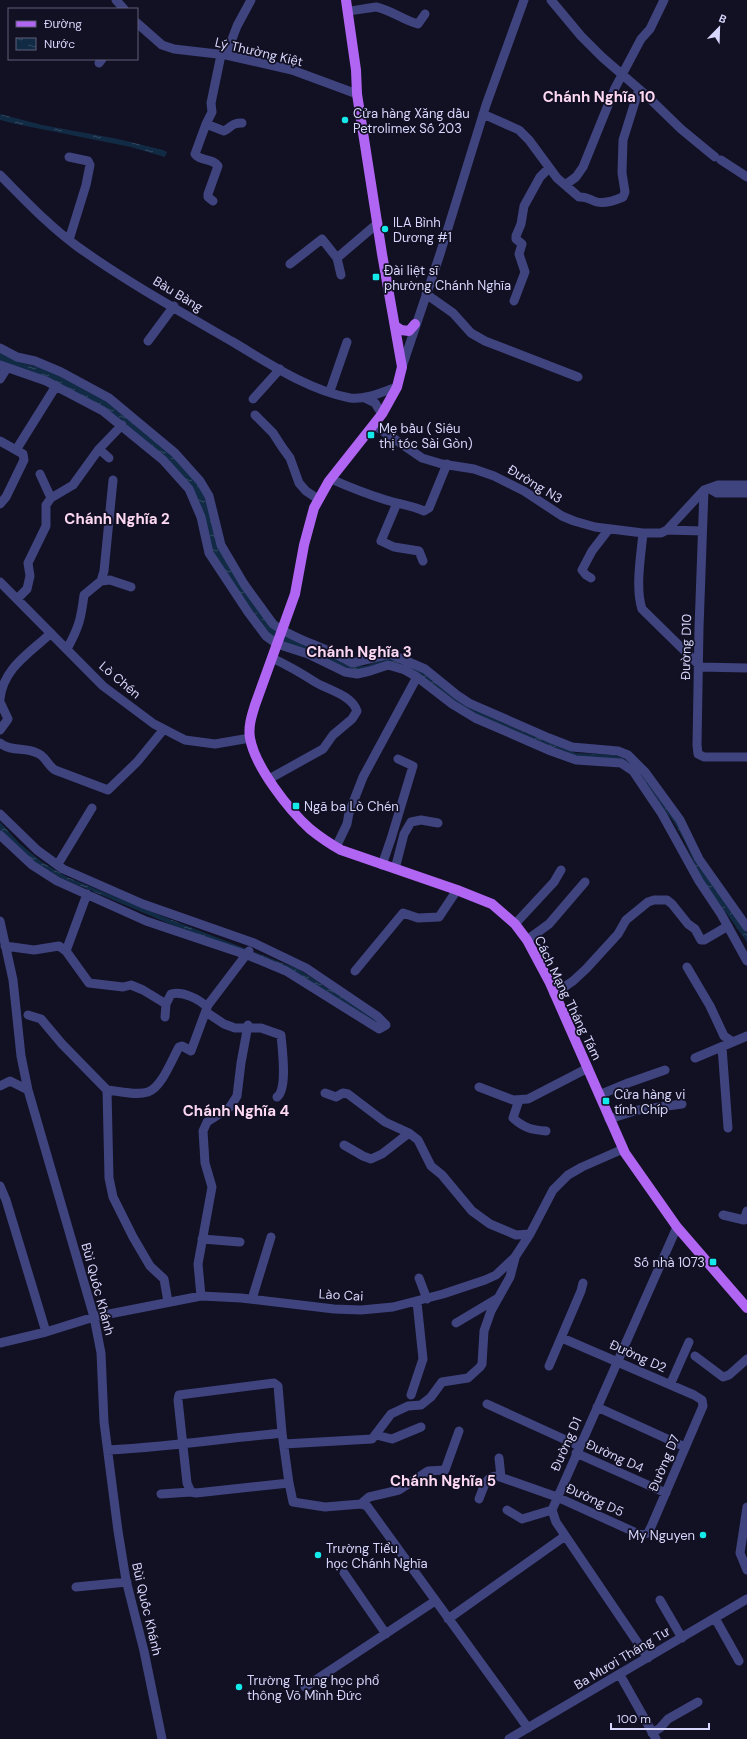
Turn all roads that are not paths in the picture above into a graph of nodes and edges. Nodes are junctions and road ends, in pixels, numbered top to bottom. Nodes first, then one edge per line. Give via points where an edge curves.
1 (116, 0) edge
2 (251, 0) edge
3 (346, 0) edge
4 (524, 0) edge
5 (551, 0) edge
6 (664, 0) edge
7 (376, 3) edge
8 (123, 8) edge
9 (348, 11) junction
10 (425, 14) dead end
11 (138, 24) edge
12 (224, 55) junction
13 (623, 75) junction
14 (639, 89) junction
15 (357, 94) junction
16 (483, 114) junction
17 (242, 123) dead end
18 (206, 124) junction
19 (69, 157) dead end
20 (550, 168) junction
21 (0, 175) edge
22 (747, 177) edge
23 (565, 185) junction
24 (213, 201) dead end
25 (378, 223) junction
26 (69, 240) junction
27 (337, 258) junction
28 (290, 264) dead end
29 (341, 275) dead end
30 (426, 294) junction
31 (514, 301) dead end
32 (174, 306) junction
33 (415, 324) junction
34 (395, 326) junction
35 (148, 341) dead end
36 (348, 342) dead end
37 (0, 348) edge
38 (3, 366) edge
39 (402, 367) junction
40 (280, 369) junction
41 (578, 377) dead end
42 (0, 379) edge
43 (56, 386) junction
44 (397, 387) junction
45 (330, 392) junction
46 (253, 398) dead end
47 (364, 398) junction
48 (382, 414) junction
49 (255, 415) dead end
50 (122, 425) junction
51 (374, 425) junction
52 (0, 441) edge
53 (99, 448) junction
54 (16, 450) junction
55 (109, 458) dead end
56 (447, 464) junction
57 (40, 474) dead end
58 (331, 479) junction
59 (113, 480) dead end
60 (747, 485) edge
61 (707, 490) junction
62 (747, 493) edge
63 (51, 498) junction
64 (318, 499) junction
65 (397, 503) junction
66 (0, 504) edge
67 (215, 518) junction
68 (202, 522) junction
69 (609, 529) junction
70 (667, 530) junction
71 (702, 531) junction
72 (643, 533) junction
73 (423, 561) dead end
74 (591, 578) dead end
75 (101, 581) junction
76 (0, 582) edge
77 (131, 587) dead end
78 (16, 599) junction
79 (282, 630) junction
80 (51, 633) junction
81 (277, 643) junction
82 (67, 649) junction
83 (392, 655) junction
84 (272, 658) junction
85 (388, 665) junction
86 (698, 665) junction
87 (747, 668) edge
88 (417, 677) junction
89 (0, 700) edge
90 (164, 729) junction
91 (0, 730) edge
92 (250, 738) junction
93 (0, 743) edge
94 (591, 748) junction
95 (747, 757) edge
96 (398, 759) dead end
97 (591, 762) junction
98 (269, 779) junction
99 (668, 804) junction
100 (92, 808) dead end
101 (660, 810) junction
102 (0, 814) edge
103 (438, 823) dead end
104 (0, 835) edge
105 (336, 848) junction
106 (58, 864) junction
107 (382, 865) junction
108 (395, 869) junction
109 (561, 870) dead end
110 (585, 882) dead end
111 (457, 890) junction
112 (87, 894) junction
113 (739, 917) junction
114 (0, 922) edge
115 (516, 924) junction
116 (727, 925) junction
117 (747, 927) edge
118 (527, 940) junction
119 (5, 946) junction
120 (253, 946) dead end
121 (66, 952) junction
122 (246, 954) junction
123 (747, 961) edge
124 (687, 967) dead end
125 (355, 971) dead end
126 (554, 994) junction
127 (166, 1004) junction
128 (206, 1009) junction
129 (28, 1015) dead end
130 (165, 1017) dead end
131 (248, 1027) junction
132 (747, 1036) edge
133 (733, 1042) junction
134 (722, 1047) junction
135 (695, 1058) dead end
136 (588, 1068) junction
137 (665, 1070) dead end
138 (0, 1086) edge
139 (479, 1087) dead end
140 (28, 1090) junction
141 (108, 1090) junction
142 (325, 1093) dead end
143 (599, 1095) junction
144 (277, 1097) dead end
145 (519, 1100) junction
146 (682, 1104) dead end
147 (609, 1118) junction
148 (728, 1128) dead end
149 (546, 1130) dead end
150 (409, 1133) junction
151 (344, 1145) dead end
152 (623, 1150) junction
153 (0, 1186) edge
154 (747, 1211) edge
155 (723, 1215) dead end
156 (677, 1227) junction
157 (530, 1234) junction
158 (271, 1237) dead end
159 (202, 1239) junction
160 (240, 1242) dead end
161 (515, 1257) junction
162 (419, 1278) dead end
163 (583, 1283) dead end
164 (201, 1296) junction
165 (498, 1298) junction
166 (252, 1299) junction
167 (422, 1300) junction
168 (168, 1302) junction
169 (746, 1303) edge
170 (94, 1317) junction
171 (456, 1323) dead end
172 (46, 1332) junction
173 (562, 1338) junction
174 (689, 1342) dead end
175 (0, 1343) edge
176 (695, 1356) dead end
177 (747, 1359) edge
178 (617, 1361) junction
179 (549, 1366) dead end
180 (670, 1385) junction
181 (411, 1396) dead end
182 (702, 1400) joint
183 (487, 1404) dead end
184 (597, 1407) junction
185 (422, 1427) dead end
186 (459, 1431) dead end
187 (282, 1432) junction
188 (376, 1435) junction
189 (183, 1444) junction
190 (284, 1444) junction
191 (685, 1447) junction
192 (108, 1450) junction
193 (577, 1450) junction
194 (500, 1458) dead end
195 (502, 1477) junction
196 (289, 1483) junction
197 (191, 1492) junction
198 (666, 1493) junction
199 (161, 1494) dead end
200 (557, 1497) junction
201 (479, 1499) dead end
202 (361, 1504) junction
203 (747, 1507) edge
204 (507, 1510) dead end
205 (552, 1510) junction
206 (645, 1534) joint
207 (566, 1536) junction
208 (747, 1570) edge
209 (344, 1573) dead end
210 (127, 1582) junction
211 (76, 1587) dead end
212 (747, 1599) edge
213 (660, 1600) dead end
214 (436, 1601) junction
215 (715, 1618) junction
216 (448, 1619) junction
217 (386, 1634) junction
218 (682, 1638) junction
219 (648, 1658) junction
220 (739, 1661) dead end
221 (620, 1675) junction
222 (305, 1687) dead end
223 (698, 1702) dead end
224 (528, 1728) junction
225 (654, 1736) edge
226 (162, 1739) edge
227 (509, 1739) edge

1 - 8 street
2 - 12 street
3 - 9 main road
4 - 16 street
5 - 13 street via 581,36
6 - 13 street
7 - 9 street via 367,9
7 - 10 street via 418,24
9 - 15 main road
11 - 12 street, Lý Thường Kiệt via 162,45 174,49
12 - 15 street, Lý Thường Kiệt via 292,70
12 - 18 street via 211,103 212,112
13 - 14 street
13 - 23 street via 615,88 583,167 576,177
14 - 22 street via 681,129
14 - 23 street via 623,140 623,197 599,202 584,196 579,197
15 - 25 main road
16 - 20 street via 519,130
16 - 30 street
17 - 18 street via 231,125 224,132
18 - 24 street via 195,154 218,166 208,194
19 - 26 street via 88,161 90,165
20 - 23 street
20 - 31 street via 540,177 524,206 516,239 522,244 519,254 525,272
21 - 26 street, Bàu Bàng
25 - 27 street
25 - 34 main road
26 - 32 street, Bàu Bàng
27 - 28 street via 322,239
27 - 29 street
30 - 33 street
30 - 41 street via 453,313 471,333 485,341
32 - 35 street
32 - 40 street, Bàu Bàng
33 - 34 main road via 409,331
33 - 39 street
34 - 39 main road
36 - 45 street
37 - 67 street via 17,357 35,361 61,372 109,398 135,418 175,453 200,481 209,496
38 - 42 street
38 - 43 street via 46,380
39 - 44 main road
40 - 45 street, Bàu Bàng via 316,388
40 - 46 street
43 - 50 street via 103,411
43 - 54 street
44 - 47 street
44 - 48 main road
45 - 47 street, Bàu Bàng via 351,398
47 - 48 street via 375,403
48 - 51 main road
49 - 64 street via 273,433 290,458 299,483
50 - 53 street
50 - 68 street via 163,460 189,489
51 - 56 street, Đường N3 via 422,458
51 - 58 main road
52 - 54 street
53 - 55 street
53 - 63 street via 73,485
54 - 66 street via 23,454 24,460
56 - 65 street via 427,510
56 - 69 street, Đường N3 via 494,476 574,522
57 - 63 street
58 - 64 main road
58 - 65 street
59 - 75 street
60 - 61 street via 718,485
61 - 62 street via 717,493
61 - 70 street
61 - 71 street, Đường D10
63 - 78 street via 46,505 46,526 28,563 30,576 27,589
64 - 79 main road via 311,517 295,594
65 - 73 street via 381,541 394,547 419,551
67 - 68 street
67 - 79 street via 221,545 234,568 273,624
68 - 81 street via 209,553 266,636
69 - 72 street, Đường N3
69 - 74 street via 592,551 582,570
70 - 71 street, Đường N3
70 - 72 street, Đường N3 via 661,533
71 - 86 street, Đường D10
72 - 86 street via 640,566 642,609
75 - 77 street via 110,580
75 - 82 street via 84,595 78,630
76 - 78 street, Lò Chén
78 - 80 street, Lò Chén
79 - 81 main road, Cách Mạng Tháng Tám
79 - 83 street via 330,650 352,663 384,654
80 - 82 street, Lò Chén
80 - 89 street via 13,668 1,689
81 - 84 main road, Cách Mạng Tháng Tám
81 - 85 street via 308,654 345,672 357,674
82 - 90 street, Lò Chén via 103,686
83 - 85 street
83 - 94 street via 425,669 469,703 572,747
84 - 92 main road, Cách Mạng Tháng Tám via 250,722
84 - 98 street via 344,697 356,707 357,712 333,734 323,749
85 - 88 street
86 - 87 street
86 - 95 street, Đường D10 via 698,754 704,757
88 - 97 street via 475,718 551,751 576,760
88 - 105 street via 363,777
89 - 91 street via 8,719
90 - 92 street, Lò Chén via 185,740 215,744
90 - 93 street via 137,762 108,790 55,770 36,752 6,748
92 - 98 main road, Cách Mạng Tháng Tám via 256,756
94 - 97 street
94 - 99 street via 628,755 645,772
96 - 107 street via 413,766
97 - 101 street via 620,763 633,771
98 - 105 main road, Cách Mạng Tháng Tám via 285,802 310,829
99 - 101 street
99 - 113 street via 680,820 699,859
100 - 106 street
101 - 116 street via 699,881
102 - 106 street via 37,850
103 - 108 street via 421,820 411,822 404,834
104 - 112 street via 32,865 57,881
105 - 107 main road, Cách Mạng Tháng Tám
106 - 122 street via 63,869 143,904 254,943 306,968 386,1024 379,1029 286,971
107 - 108 main road, Cách Mạng Tháng Tám
108 - 111 main road, Cách Mạng Tháng Tám
109 - 115 street via 554,882
110 - 118 street via 549,924
111 - 115 main road, Cách Mạng Tháng Tám via 492,904
111 - 125 street via 439,917 418,918 403,912
112 - 121 street
112 - 122 street via 146,921
113 - 116 street
113 - 117 street
114 - 119 street, Bùi Quốc Khánh
115 - 118 main road, Cách Mạng Tháng Tám
116 - 123 street
116 - 126 street via 701,940 695,929 667,900 648,902 626,920 618,934 586,970
118 - 126 main road, Cách Mạng Tháng Tám
119 - 121 street via 34,950 59,946
119 - 140 street, Bùi Quốc Khánh via 14,980 21,1056
120 - 122 street
121 - 127 street via 89,983 123,987 131,985
122 - 128 street
124 - 133 street via 724,1036
126 - 136 main road, Cách Mạng Tháng Tám
127 - 128 street via 171,994 176,993 198,999
127 - 130 street
128 - 131 street via 224,1024 235,1028
128 - 141 street via 191,1052 182,1046 179,1047 165,1074 152,1090 146,1093
129 - 141 street via 41,1019
131 - 144 street via 267,1029 282,1035 283,1070 281,1092
131 - 159 street via 237,1096 230,1107 207,1122 203,1131 206,1163 212,1187
132 - 133 street
133 - 134 street
134 - 135 street
134 - 148 street
136 - 143 main road, Cách Mạng Tháng Tám
136 - 145 street via 528,1099
137 - 143 street
138 - 140 street via 10,1081
139 - 145 street
140 - 170 street, Bùi Quốc Khánh
141 - 168 street via 109,1178 114,1197 150,1266 164,1279
142 - 150 street via 336,1097 343,1093 348,1094 385,1122
143 - 147 main road, Cách Mạng Tháng Tám
145 - 149 street via 513,1118 533,1130
146 - 147 street via 638,1110
147 - 152 main road, Cách Mạng Tháng Tám
150 - 151 street via 372,1159
150 - 157 street via 418,1140 431,1166 442,1175 472,1211 490,1224 516,1234
152 - 156 main road, Cách Mạng Tháng Tám
152 - 157 street, Lào Cai via 568,1175 553,1190
153 - 172 street
154 - 155 street via 744,1220
156 - 169 main road, Cách Mạng Tháng Tám
156 - 178 street, Đường D1
157 - 161 street, Lào Cai
158 - 166 street
159 - 160 street
159 - 164 street via 198,1264
161 - 165 street via 510,1277
161 - 167 street, Lào Cai via 496,1275
162 - 167 street
163 - 173 street
164 - 166 street, Lào Cai
164 - 168 street, Lào Cai
165 - 171 street
165 - 188 street via 484,1332 480,1367 468,1378 442,1382 421,1405 394,1411
166 - 167 street, Lào Cai via 334,1309 377,1309
167 - 181 street via 423,1359
168 - 170 street, Lào Cai
170 - 172 street, Lào Cai
170 - 192 street, Bùi Quốc Khánh via 101,1353
172 - 175 street, Lào Cai
173 - 178 street, Đường D2
173 - 179 street
174 - 180 street
176 - 177 street via 723,1377
178 - 180 street, Đường D2
178 - 184 street, Đường D1
180 - 182 street, Đường D2
182 - 191 street, Đường D7 via 703,1406
183 - 193 street, Đường D4
184 - 191 street
184 - 193 street, Đường D1
185 - 188 street via 392,1439
186 - 202 street via 445,1470 428,1471 399,1490 369,1497
187 - 189 street
187 - 189 street via 278,1386 274,1383 179,1395
187 - 190 street
188 - 190 street via 372,1439
189 - 192 street
189 - 197 street via 187,1483
190 - 196 street
191 - 198 street, Đường D7
192 - 210 street, Bùi Quốc Khánh
193 - 198 street, Đường D4
193 - 200 street, Đường D1
194 - 195 street
195 - 200 street, Đường D5
195 - 201 street via 493,1476 488,1479
196 - 197 street
196 - 202 street via 293,1502 326,1507
197 - 199 street
198 - 206 street, Đường D7 via 648,1533
200 - 205 street, Đường D1
200 - 206 street, Đường D5
202 - 214 street via 367,1506
203 - 208 street via 740,1552
204 - 205 street via 522,1519
205 - 207 street via 556,1522
207 - 216 street
207 - 219 street
209 - 217 street
210 - 211 street
210 - 226 street, Bùi Quốc Khánh
212 - 215 street, Ba Mươi Tháng Tư
213 - 218 street
214 - 216 street
214 - 217 street
215 - 218 street, Ba Mươi Tháng Tư
215 - 220 street
216 - 224 street
217 - 222 street
218 - 219 street, Ba Mươi Tháng Tư
219 - 221 street, Ba Mươi Tháng Tư
221 - 224 street, Ba Mươi Tháng Tư
221 - 225 street
223 - 225 street via 668,1719
224 - 227 street, Ba Mươi Tháng Tư

